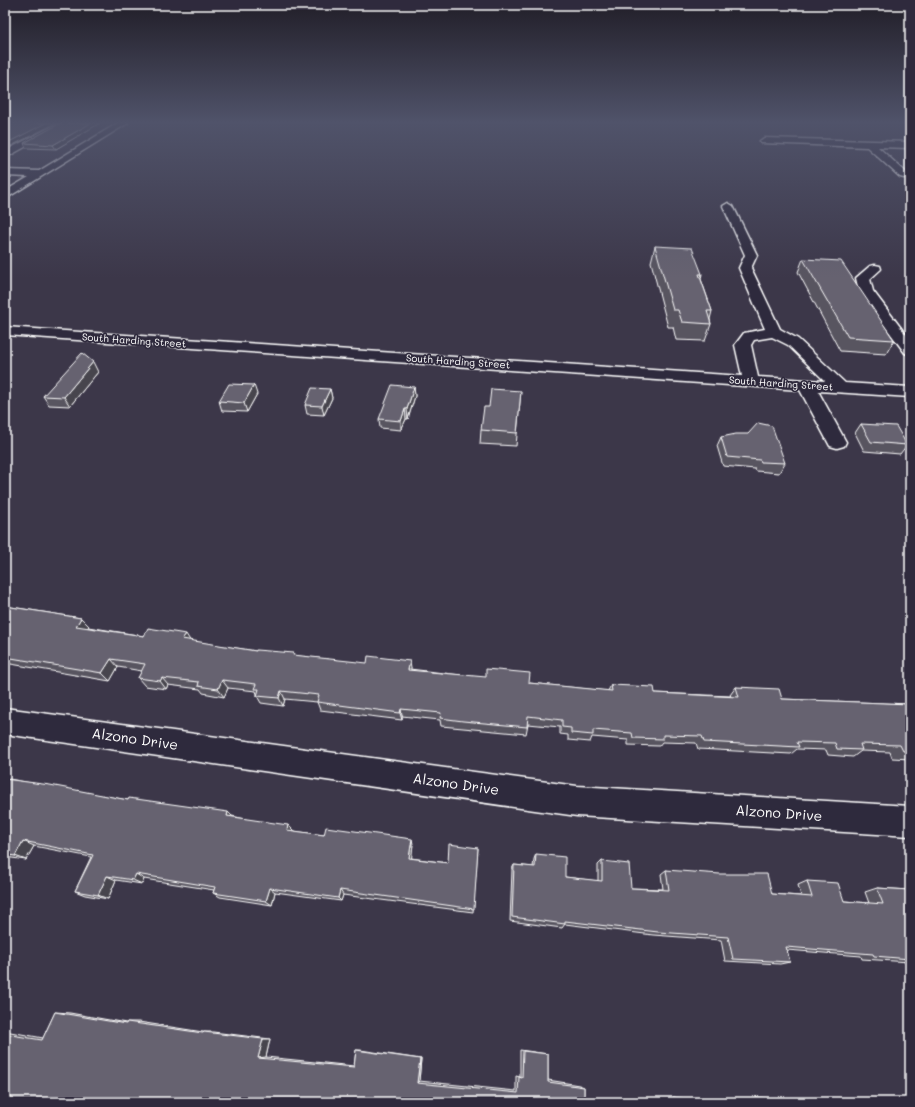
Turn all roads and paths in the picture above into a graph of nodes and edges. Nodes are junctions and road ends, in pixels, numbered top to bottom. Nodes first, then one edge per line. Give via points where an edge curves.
1 (40, 175) edge
2 (5, 196) edge
3 (728, 206) dead end
4 (875, 269) dead end
5 (5, 331) edge
6 (774, 332) junction
7 (910, 350) edge
8 (751, 381) junction
9 (806, 385) junction
10 (842, 388) junction
11 (910, 392) edge
12 (838, 442) dead end
13 (5, 721) edge
14 (910, 822) edge

1 - 2 street
3 - 6 street via 752,255 745,268
4 - 7 street via 863,278 866,291
5 - 8 street, South Harding Street
6 - 8 street via 749,336 743,345
6 - 10 street via 793,342
8 - 9 street, South Harding Street
9 - 10 street, South Harding Street
9 - 12 street
10 - 11 street, South Harding Street
13 - 14 street, Alzono Drive via 577,801

